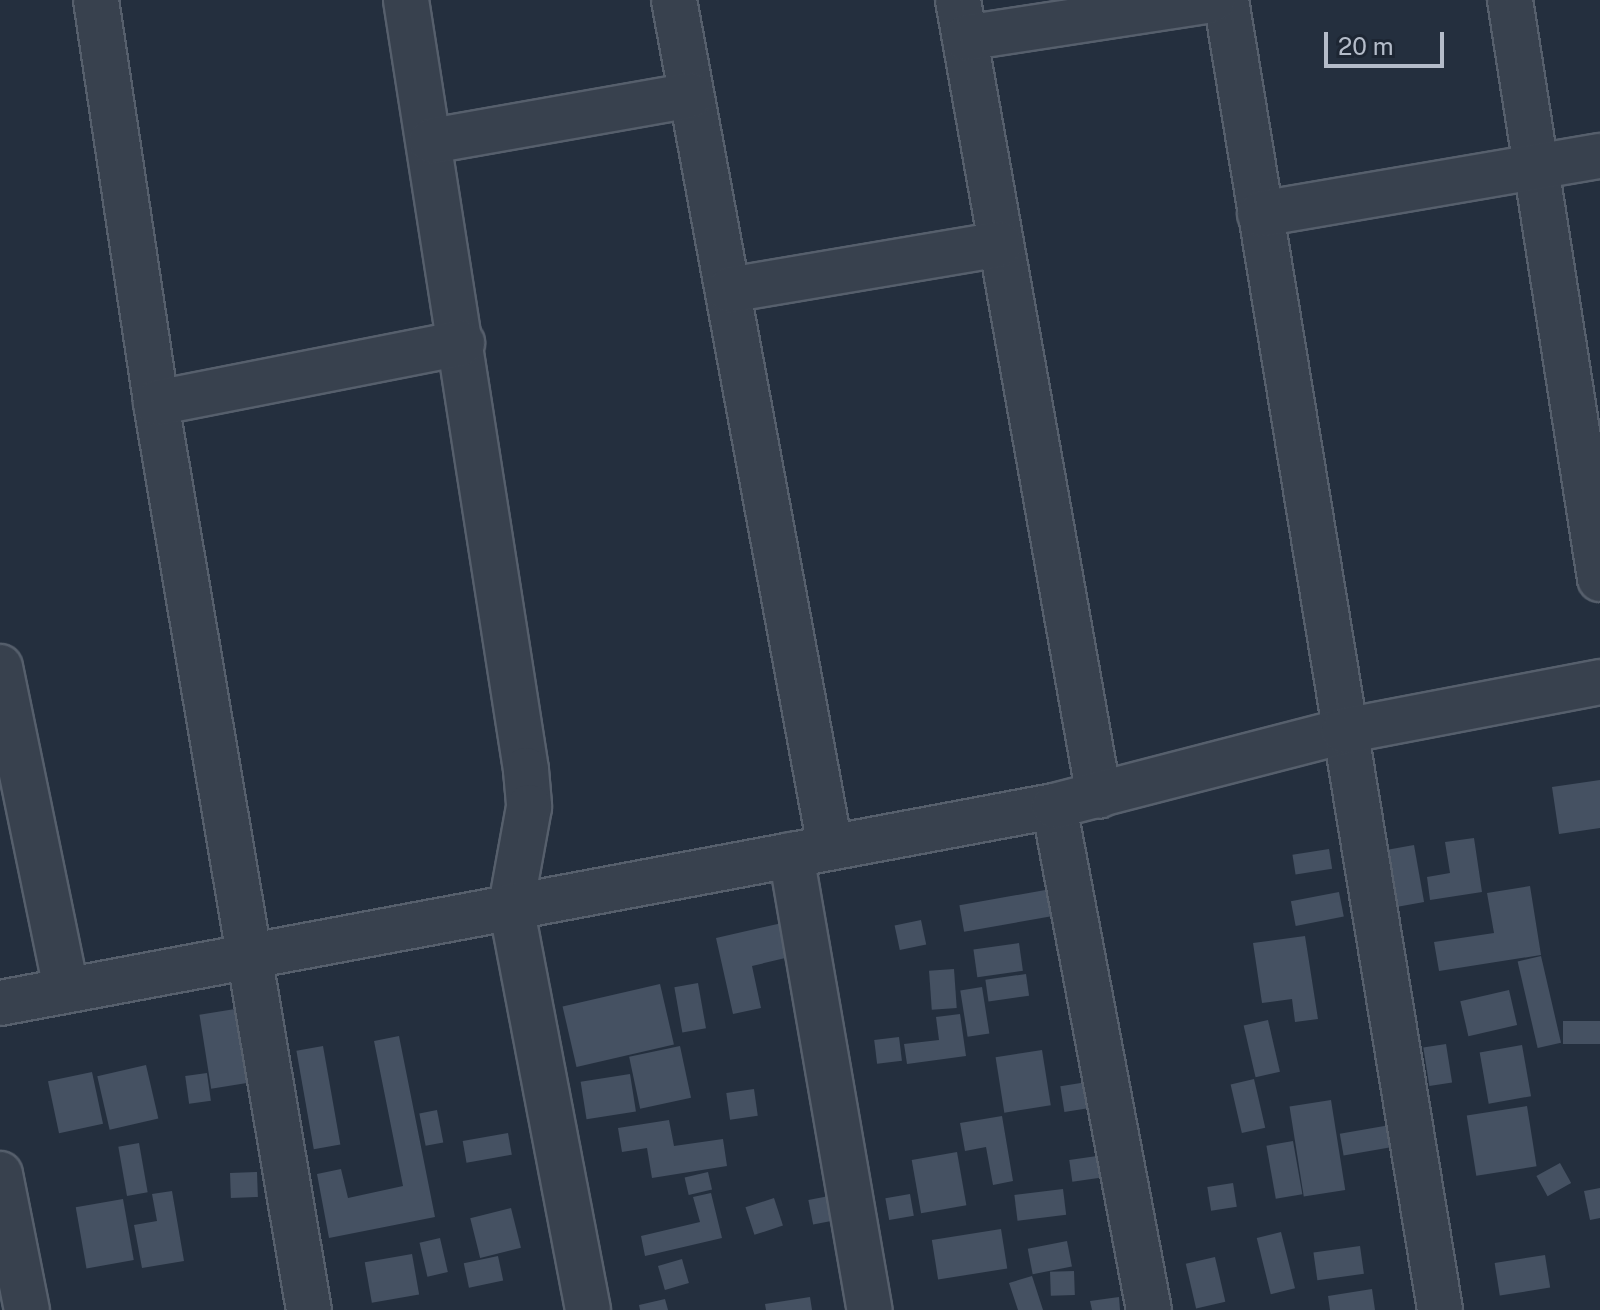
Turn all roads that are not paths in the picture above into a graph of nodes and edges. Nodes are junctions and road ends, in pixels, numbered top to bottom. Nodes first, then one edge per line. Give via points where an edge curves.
1 (96, 0) edge
2 (406, 0) edge
3 (674, 0) edge
4 (1212, 0) edge
5 (1226, 0) edge
6 (1510, 0) edge
7 (962, 19) edge
8 (691, 95) junction
9 (431, 141) junction
10 (1600, 156) edge
11 (1536, 167) junction
12 (1260, 214) junction
13 (1000, 244) junction
14 (729, 290) junction
15 (462, 343) junction
16 (156, 403) junction
17 (1600, 579) edge
18 (0, 667) edge
19 (1600, 682) edge
20 (1344, 731) junction
21 (1099, 796) junction
22 (1054, 806) junction
23 (810, 851) junction
24 (511, 906) junction
25 (246, 952) junction
26 (66, 989) junction
27 (0, 1003) edge
28 (0, 1174) edge
29 (27, 1310) edge
30 (309, 1310) edge
31 (588, 1310) edge
32 (870, 1310) edge
33 (1149, 1310) edge
34 (1440, 1310) edge

1 - 16 street
2 - 9 street
3 - 8 street
4 - 7 street
5 - 12 street
6 - 11 street
7 - 13 street
8 - 9 street
8 - 14 street
9 - 15 street
10 - 11 street
11 - 12 street
11 - 17 street
12 - 20 street
13 - 14 street
13 - 21 street
14 - 23 street
15 - 16 street
15 - 24 street via 527,783
16 - 25 street
18 - 26 street
19 - 20 street
20 - 21 street
20 - 34 street
21 - 22 street
22 - 23 street
22 - 33 street
23 - 24 street
23 - 32 street
24 - 25 street
24 - 31 street
25 - 26 street
25 - 30 street
26 - 27 street
28 - 29 street

